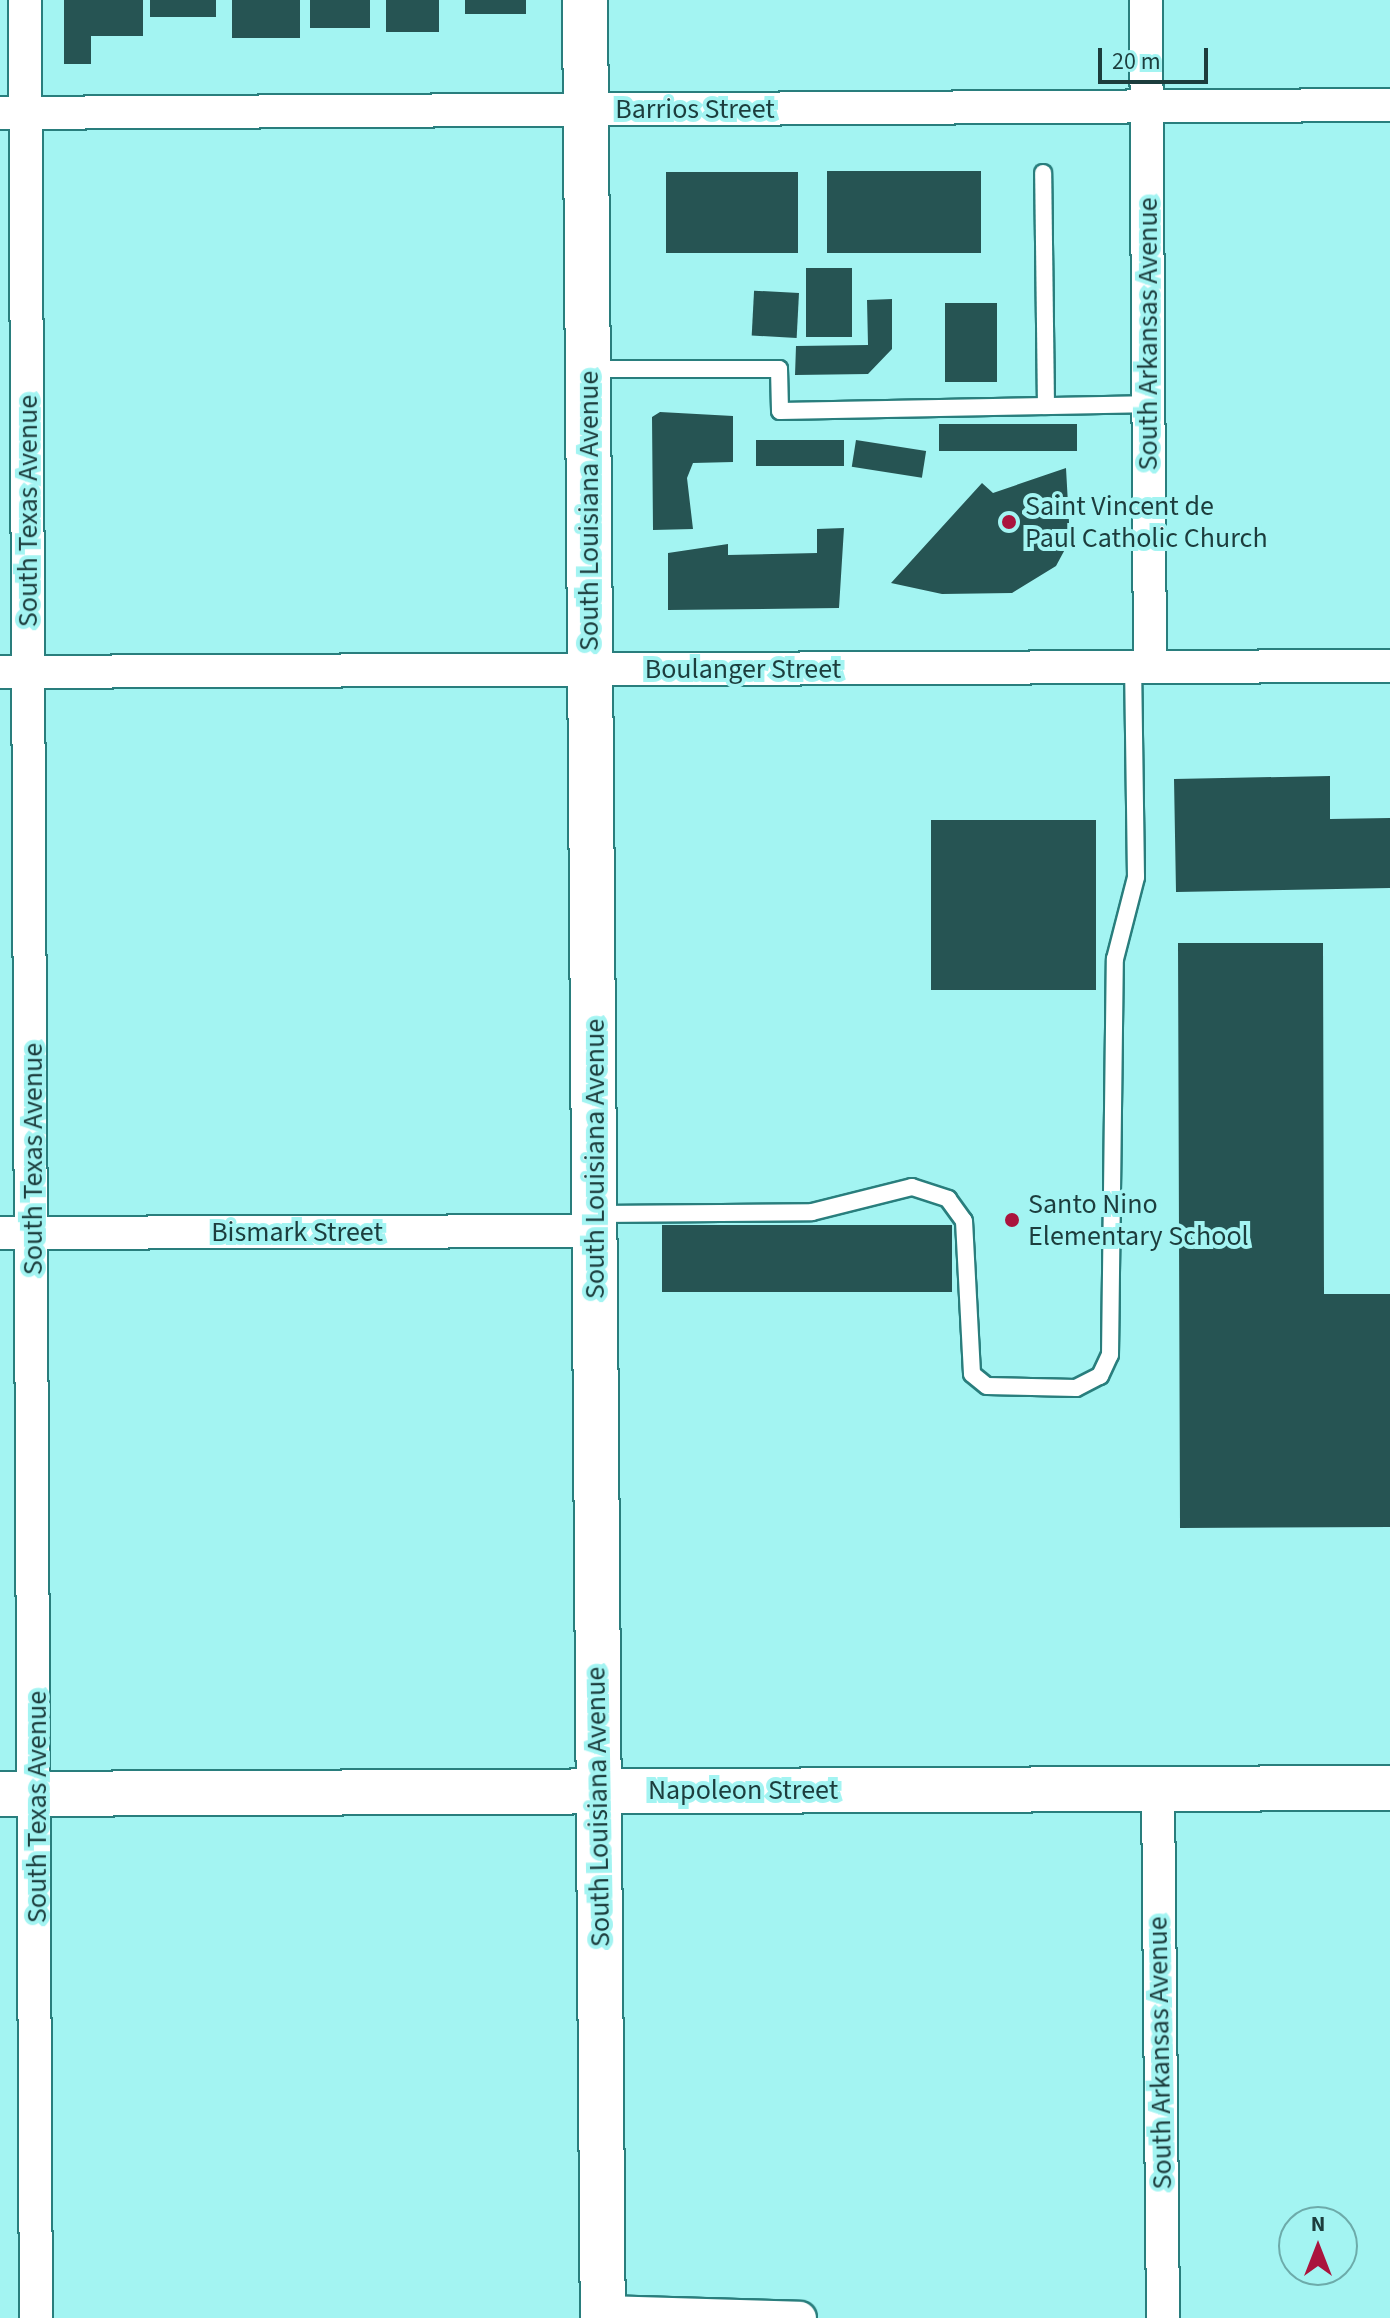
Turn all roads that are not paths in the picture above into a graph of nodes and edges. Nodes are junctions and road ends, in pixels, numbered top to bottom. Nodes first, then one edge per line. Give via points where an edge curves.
1 (25, 0) edge
2 (585, 0) edge
3 (1146, 0) edge
4 (1390, 105) edge
5 (1146, 107) junction
6 (586, 110) junction
7 (13, 113) edge
8 (1043, 173) dead end
9 (588, 369) junction
10 (1148, 404) junction
11 (1046, 406) junction
12 (1390, 666) edge
13 (1142, 667) junction
14 (590, 670) junction
15 (15, 672) edge
16 (596, 1222) junction
17 (0, 1233) edge
18 (34, 1233) junction
19 (1390, 1788) edge
20 (1158, 1789) junction
21 (597, 1791) junction
22 (19, 1794) edge
23 (603, 2315) edge
24 (36, 2318) edge
25 (800, 2318) edge
26 (1163, 2318) edge

1 - 7 street, South Texas Avenue
2 - 6 street, South Louisiana Avenue
3 - 5 street, South Arkansas Avenue
4 - 5 street, Barrios Street
5 - 6 street, Barrios Street
5 - 10 street, South Arkansas Avenue
6 - 7 street, Barrios Street
6 - 9 street, South Louisiana Avenue
7 - 15 street, South Texas Avenue
8 - 11 lane
9 - 11 lane via 779,369 780,411
9 - 14 street, South Louisiana Avenue
10 - 11 lane
10 - 13 street, South Arkansas Avenue
12 - 13 street, Boulanger Street
13 - 14 street, Boulanger Street
13 - 16 lane via 1136,877 1115,959 1110,1355 1100,1376 1076,1388 987,1386 972,1374 964,1221 948,1199 912,1187 812,1212
14 - 15 street, Boulanger Street
14 - 16 street, South Louisiana Avenue
15 - 18 street, South Texas Avenue
16 - 18 street, Bismark Street
16 - 21 street, South Louisiana Avenue
17 - 18 street, Bismark Street
18 - 22 street, South Texas Avenue
19 - 20 street, Napoleon Street
20 - 21 street, Napoleon Street
20 - 26 street, South Arkansas Avenue
21 - 22 street, Napoleon Street
21 - 23 street, South Louisiana Avenue
22 - 24 street, South Texas Avenue
23 - 25 street

